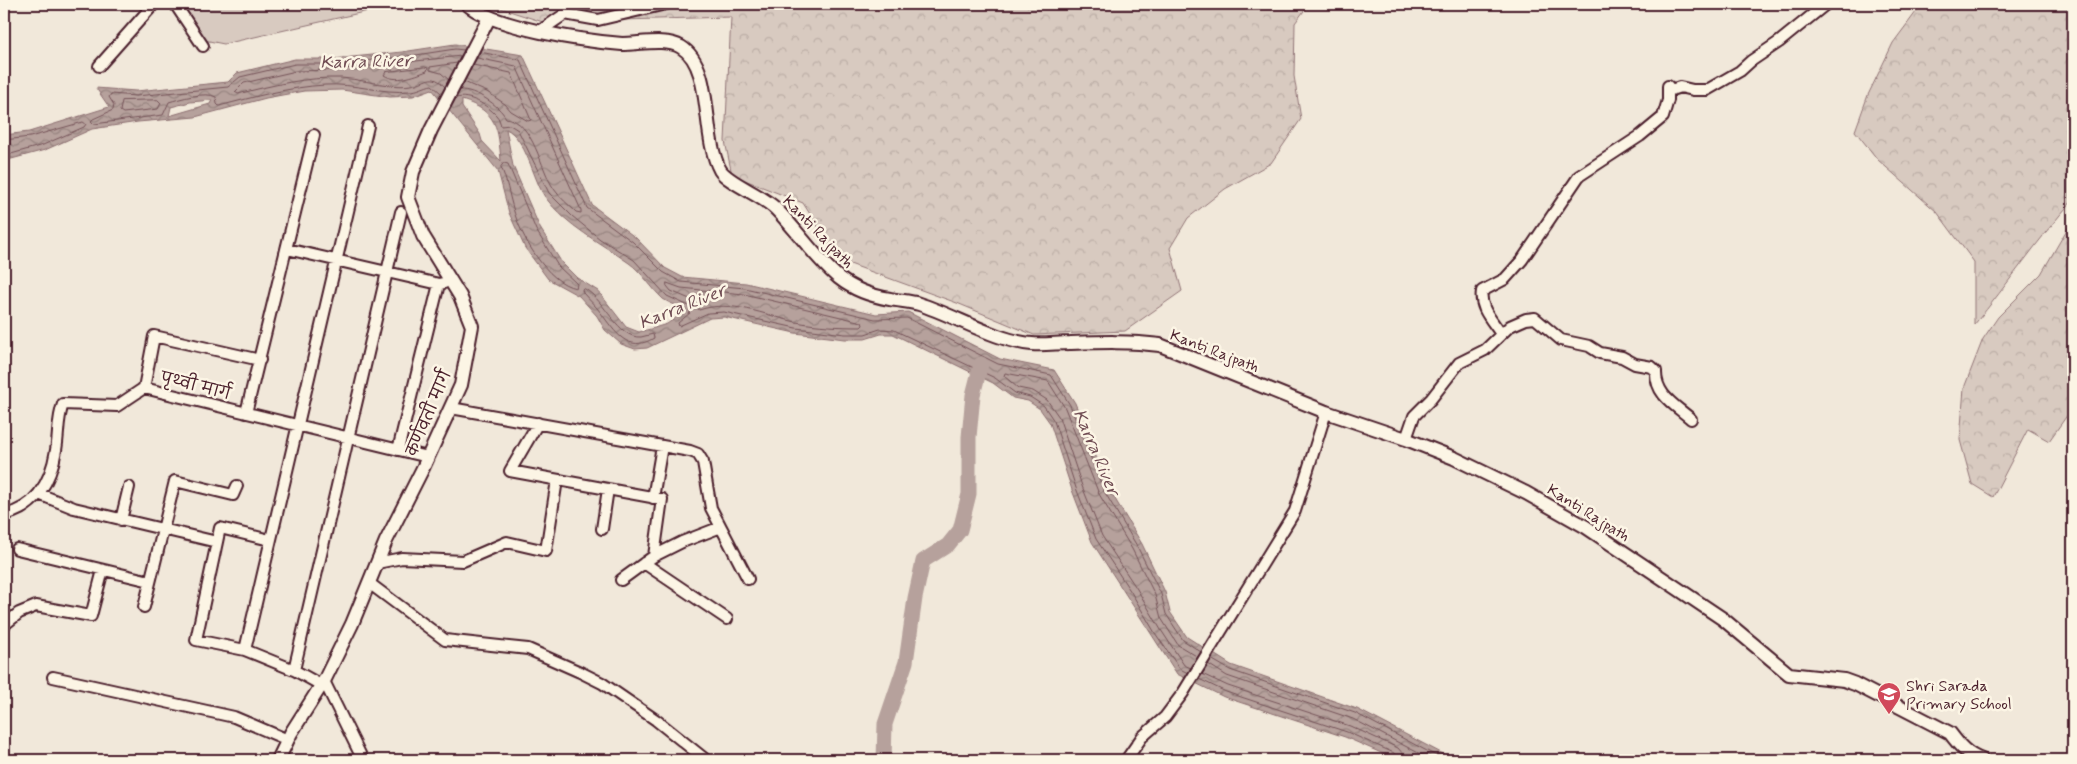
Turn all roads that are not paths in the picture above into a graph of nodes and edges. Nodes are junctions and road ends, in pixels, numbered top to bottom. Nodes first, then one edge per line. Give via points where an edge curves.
1 (154, 4) edge
2 (175, 4) edge
3 (467, 4) edge
4 (666, 4) edge
5 (1826, 4) edge
6 (489, 18) junction
7 (540, 31) junction
8 (203, 46) dead end
9 (99, 66) dead end
10 (368, 126) dead end
11 (314, 135) dead end
12 (401, 212) dead end
13 (287, 249) junction
14 (336, 260) junction
15 (386, 272) junction
16 (445, 283) junction
17 (1501, 334) junction
18 (260, 360) junction
19 (144, 388) junction
20 (450, 408) junction
21 (1326, 412) junction
22 (246, 413) junction
23 (1691, 419) dead end
24 (538, 423) junction
25 (296, 425) junction
26 (347, 438) junction
27 (1406, 439) junction
28 (662, 446) junction
29 (398, 450) junction
30 (428, 457) junction
31 (557, 480) junction
32 (237, 486) dead end
33 (129, 487) dead end
34 (608, 489) junction
35 (39, 494) junction
36 (654, 498) junction
37 (4, 515) edge
38 (121, 520) junction
39 (721, 527) junction
40 (602, 529) dead end
41 (163, 530) junction
42 (270, 540) junction
43 (217, 542) junction
44 (17, 548) dead end
45 (654, 556) junction
46 (377, 563) junction
47 (644, 563) junction
48 (103, 570) junction
49 (748, 579) dead end
50 (621, 580) dead end
51 (150, 581) junction
52 (369, 583) junction
53 (144, 607) dead end
54 (727, 619) dead end
55 (4, 624) edge
56 (245, 650) junction
57 (294, 670) junction
58 (53, 678) dead end
59 (323, 683) junction
60 (288, 740) junction
61 (278, 760) edge
62 (363, 760) edge
63 (706, 760) edge
64 (1126, 760) edge
65 (1982, 760) edge

1 - 9 street
2 - 8 street
3 - 6 main road, Kanti Rajpath
4 - 7 street via 598,20 565,14
5 - 17 street via 1740,71 1707,90 1668,88 1663,116 1640,136 1579,176 1522,260 1505,279 1482,291 1480,300
6 - 7 main road, Kanti Rajpath
6 - 16 main road, कर्णवती मार्ग via 431,130 413,172 408,197
7 - 21 main road, Kanti Rajpath via 622,44 675,43 687,51 701,73 709,137 721,172 766,200 840,279 861,292 917,303 1032,344 1131,341 1160,345
10 - 14 street
11 - 13 street
12 - 15 street
13 - 14 street
13 - 18 street
14 - 15 street
14 - 25 street
15 - 16 street
15 - 26 street
16 - 20 main road, कर्णवती मार्ग via 460,296 472,326 461,385
16 - 29 street
17 - 23 street via 1510,326 1535,318 1561,340 1652,367 1656,371 1660,392
17 - 27 street via 1485,350 1459,363 1414,416
18 - 19 street via 154,336
18 - 22 street
19 - 22 street, पृथ्वी मार्ग
19 - 35 street, पृथ्वी मार्ग via 117,406 63,404 58,416 56,450
20 - 24 street
20 - 30 main road, कर्णवती मार्ग
21 - 27 main road, Kanti Rajpath
21 - 64 street via 1295,511 1183,693 1166,717 1142,736
22 - 25 street, पृथ्वी मार्ग
24 - 28 street
24 - 31 street via 510,471
25 - 26 street, पृथ्वी मार्ग
25 - 42 street
26 - 29 street, पृथ्वी मार्ग
26 - 57 street
27 - 65 main road, Kanti Rajpath via 1526,493 1586,527 1723,619 1789,674 1855,684 1950,733 1961,747
28 - 36 street
28 - 39 street via 698,454 703,462 711,508
29 - 30 street, पृथ्वी मार्ग
30 - 46 main road, कर्णवती मार्ग
31 - 34 street
31 - 46 street via 546,551 507,542 463,561 402,558
32 - 41 street via 233,495 175,481
33 - 38 street
34 - 36 street
34 - 40 street
35 - 37 street, पृथ्वी मार्ग via 26,506
35 - 38 street via 74,508
36 - 45 street via 662,499
38 - 41 street
39 - 45 street
39 - 49 street
41 - 43 street
41 - 51 street
42 - 43 street via 220,528
42 - 56 street
43 - 56 street via 196,640
44 - 48 street
45 - 47 street
46 - 52 main road, कर्णवती मार्ग
47 - 50 street
47 - 54 street
48 - 51 street
48 - 55 street via 90,616 36,606
51 - 53 street
52 - 59 main road, कर्णवती मार्ग
52 - 63 street via 445,640 528,649 587,676 656,720
56 - 57 street
57 - 59 street
58 - 60 street via 234,717
59 - 60 main road, कर्णवती मार्ग
59 - 62 street
60 - 61 main road, कर्णवती मार्ग

